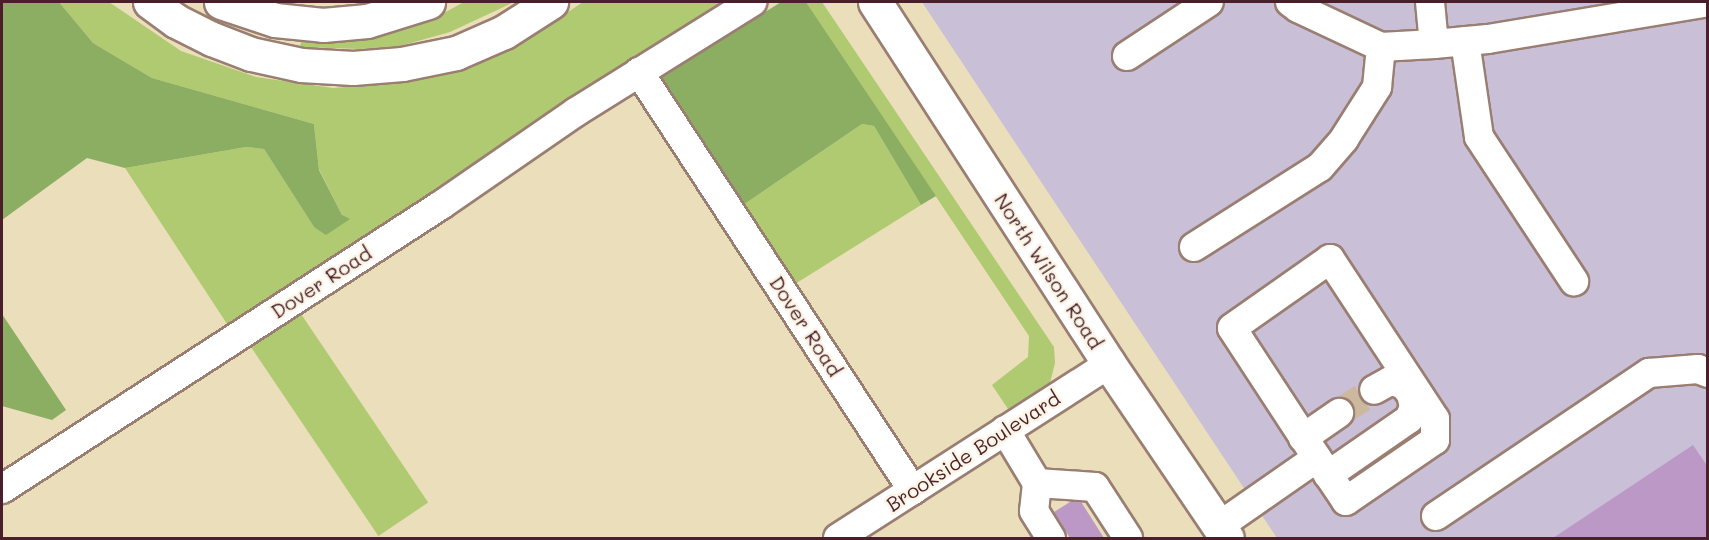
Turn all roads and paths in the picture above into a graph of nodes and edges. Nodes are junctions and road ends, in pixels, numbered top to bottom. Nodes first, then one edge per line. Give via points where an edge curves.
1 (150, 2) edge
2 (221, 2) edge
3 (428, 2) edge
4 (551, 2) edge
5 (752, 2) edge
6 (874, 2) edge
7 (1209, 2) edge
8 (1290, 2) edge
9 (1430, 2) edge
10 (1707, 2) edge
11 (1465, 41) junction
12 (1434, 44) junction
13 (1381, 47) junction
14 (1127, 56) dead end
15 (639, 72) junction
16 (1194, 247) dead end
17 (1574, 281) dead end
18 (1109, 364) junction
19 (1707, 373) edge
20 (1374, 390) tunnel mouth
21 (1339, 413) tunnel mouth
22 (1005, 430) junction
23 (1316, 457) junction
24 (1037, 483) junction
25 (2, 489) edge
26 (913, 490) junction
27 (1436, 516) dead end
28 (1223, 532) edge
29 (838, 538) edge
30 (1051, 538) edge
31 (1128, 538) edge

1 - 4 main road via 176,21 250,54 301,65 353,68 402,64 456,53 504,32
2 - 3 main road via 275,20 323,25 367,21
5 - 15 street, Dover Road
6 - 18 main road, North Wilson Road
7 - 14 street
8 - 13 street
9 - 12 street
10 - 11 street
11 - 12 street
11 - 17 street via 1479,137
12 - 13 street
13 - 16 street via 1377,87 1344,139 1320,167
15 - 25 street, Dover Road
15 - 26 street, Dover Road
18 - 22 street, Brookside Boulevard
18 - 28 main road, North Wilson Road
19 - 27 street via 1698,369 1649,374
20 - 23 street via 1390,381 1403,384 1414,407 1408,419
21 - 23 street
22 - 24 street
22 - 26 street, Brookside Boulevard
23 - 23 street via 1232,328 1330,260 1435,419 1435,440 1346,501
23 - 28 street
24 - 30 street via 1034,511
24 - 31 street via 1095,487
26 - 29 street, Brookside Boulevard

